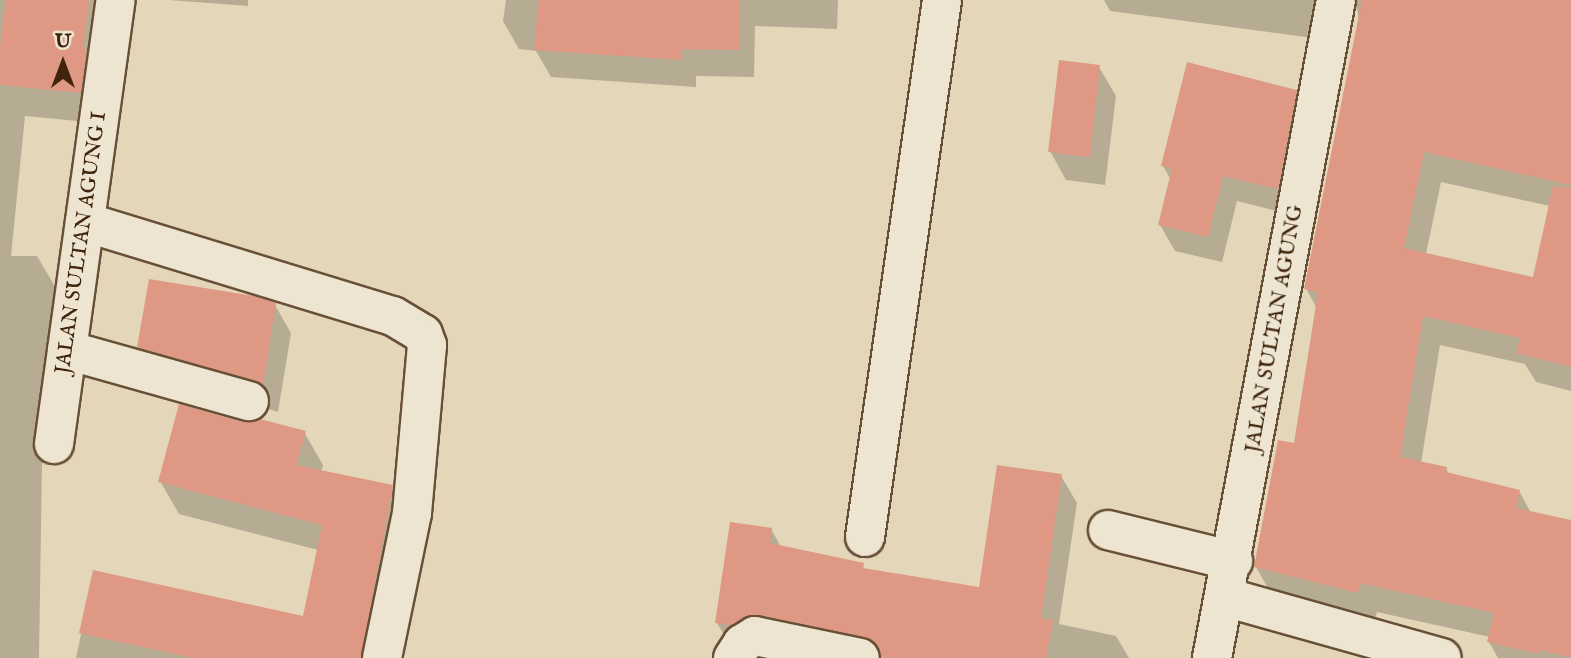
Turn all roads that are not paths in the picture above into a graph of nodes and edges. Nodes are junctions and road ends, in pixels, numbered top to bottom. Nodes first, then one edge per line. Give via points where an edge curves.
1 (116, 0) edge
2 (942, 0) edge
3 (1336, 0) edge
4 (85, 222) junction
5 (67, 350) junction
6 (249, 401) dead end
7 (54, 444) dead end
8 (1108, 530) dead end
9 (865, 537) dead end
10 (1229, 579) junction
11 (382, 658) edge
12 (733, 658) edge
13 (860, 658) edge
14 (1212, 658) edge
15 (1442, 658) edge

1 - 4 street, JALAN SULTAN AGUNG I
2 - 9 street
3 - 10 street, JALAN SULTAN AGUNG
4 - 5 street, JALAN SULTAN AGUNG I
4 - 11 street via 393,316 423,334 427,345 412,513
5 - 6 street
5 - 7 street, JALAN SULTAN AGUNG I
8 - 10 street
10 - 14 street, JALAN SULTAN AGUNG
10 - 15 street
12 - 13 street via 742,644 755,636

